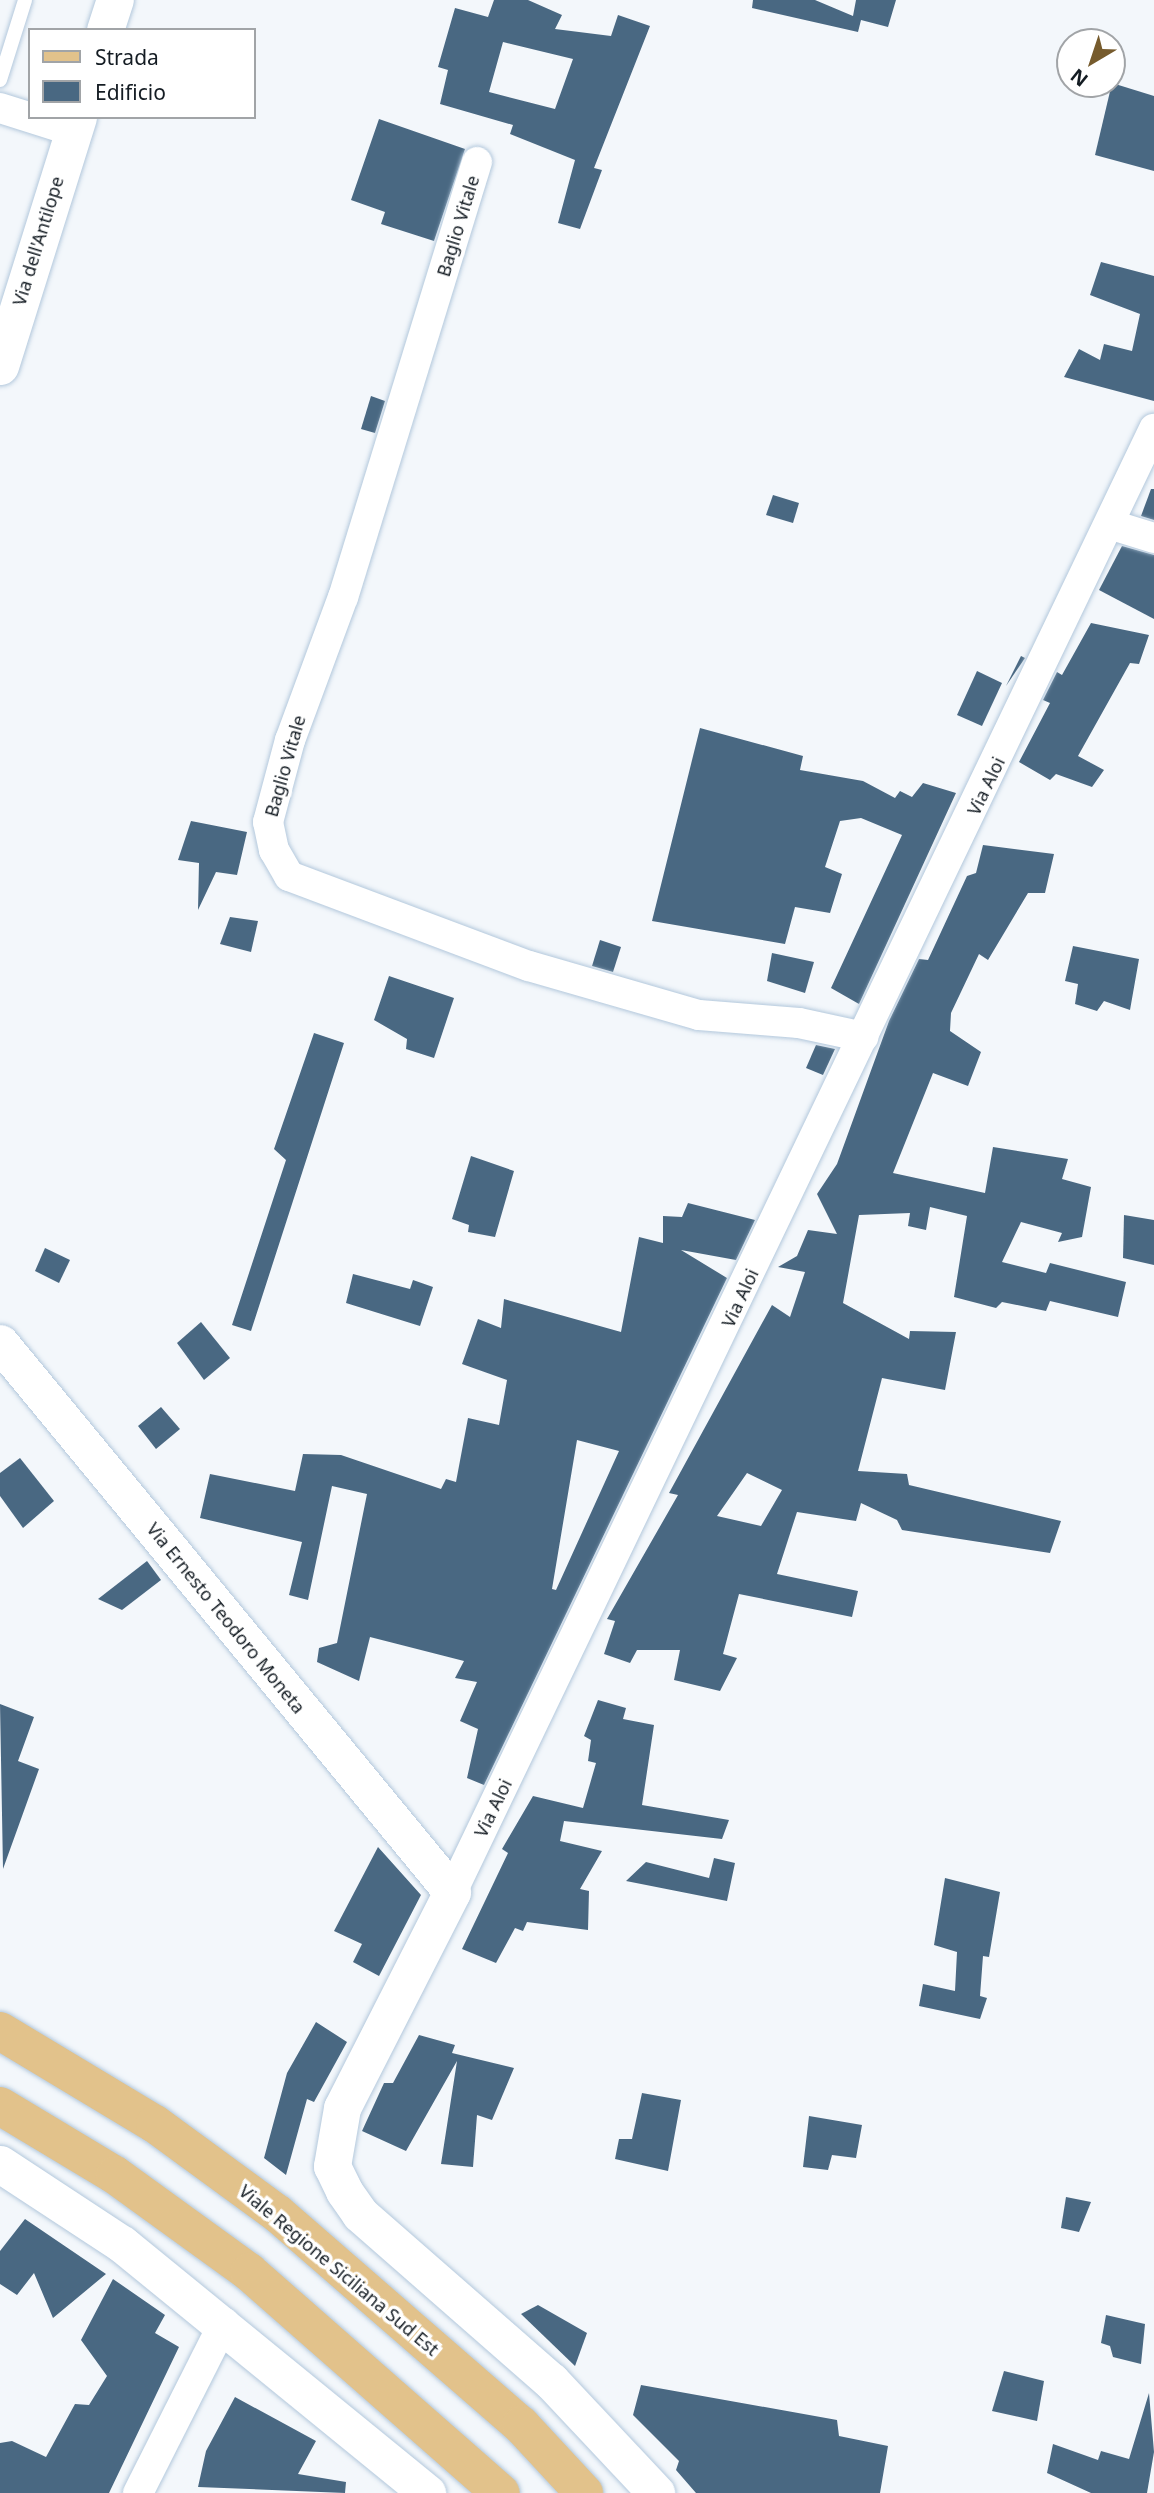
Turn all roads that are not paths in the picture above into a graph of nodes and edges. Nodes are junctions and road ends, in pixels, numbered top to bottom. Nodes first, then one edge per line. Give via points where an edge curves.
1 (25, 0) edge
2 (115, 0) edge
3 (107, 28) edge
4 (0, 80) edge
5 (0, 108) edge
6 (28, 114) edge
7 (52, 119) edge
8 (75, 124) edge
9 (477, 162) dead end
10 (0, 366) edge
11 (1154, 429) edge
12 (1112, 525) junction
13 (1154, 538) edge
14 (864, 1037) junction
15 (0, 1343) edge
16 (452, 1892) junction
17 (0, 2031) edge
18 (0, 2106) edge
19 (0, 2164) edge
20 (224, 2323) junction
21 (138, 2493) edge
22 (427, 2493) edge
23 (502, 2493) edge
24 (584, 2493) edge
25 (656, 2493) edge

1 - 4 lane
2 - 3 street
5 - 6 street
7 - 8 street
8 - 10 street, Via dell'Antilope
9 - 14 street, Baglio Vitale via 343,597 290,740 268,822 274,850 289,876 529,966 699,1015 800,1023
11 - 12 street, Via Aloi
12 - 13 street
12 - 14 street, Via Aloi
14 - 16 street, Via Aloi
15 - 16 street, Via Ernesto Teodoro Moneta
16 - 25 street, Via Aloi via 342,2108 332,2166 360,2214 551,2381
17 - 24 main road, Viale Regione Siciliana Sud Est via 155,2124 278,2214 521,2425
18 - 23 main road via 115,2175 249,2272
19 - 20 street via 122,2244
20 - 21 street
20 - 22 street

